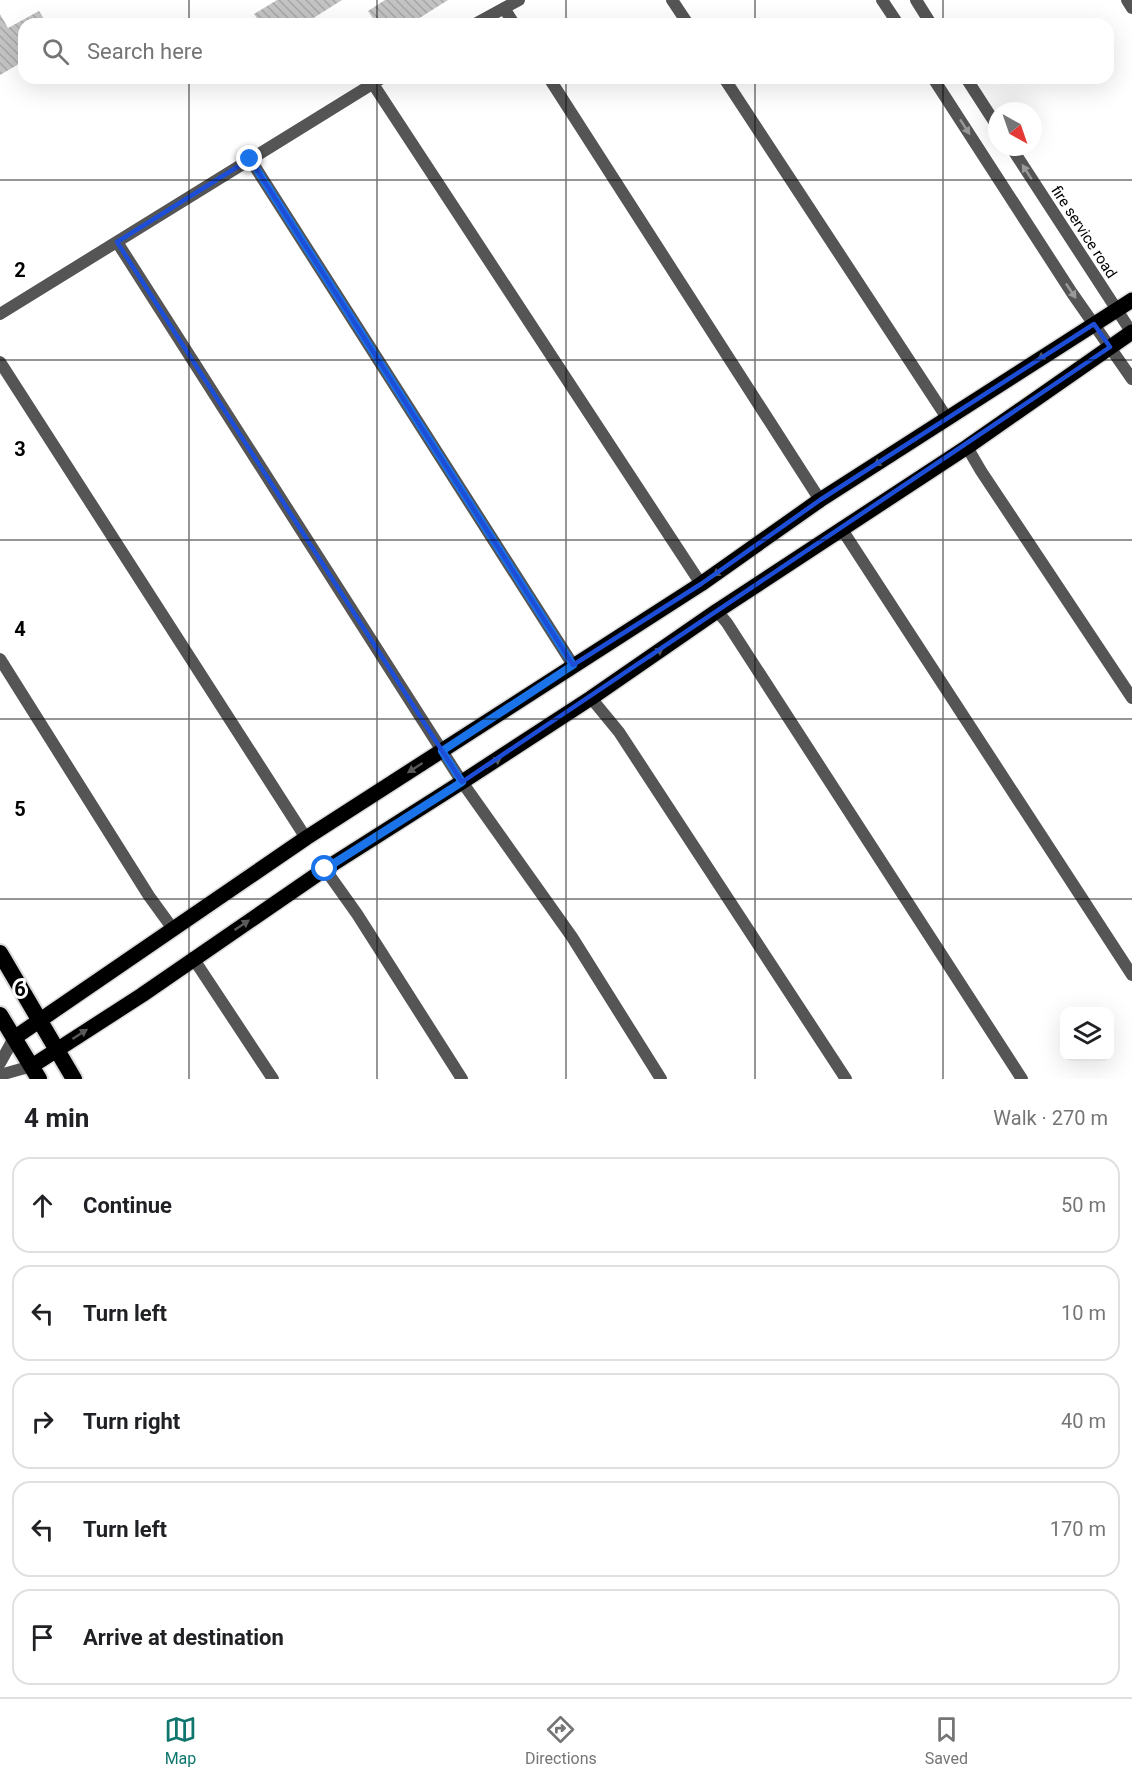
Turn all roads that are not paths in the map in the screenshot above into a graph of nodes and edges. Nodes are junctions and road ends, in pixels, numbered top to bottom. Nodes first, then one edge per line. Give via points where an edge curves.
1 (519, 0) edge
2 (672, 0) edge
3 (882, 0) edge
4 (916, 0) edge
5 (1126, 0) edge
6 (504, 8) junction
7 (1132, 8) edge
8 (486, 18) edge
9 (510, 18) edge
10 (684, 18) edge
11 (894, 18) edge
12 (927, 18) edge
13 (372, 84) edge
14 (379, 84) edge
15 (553, 84) edge
16 (728, 84) edge
17 (937, 84) edge
18 (970, 84) edge
19 (988, 112) edge
20 (1017, 156) edge
21 (250, 159) junction
22 (117, 242) junction
23 (1132, 300) edge
24 (1116, 309) junction
25 (0, 314) edge
26 (1094, 324) junction
27 (1132, 332) edge
28 (1110, 347) junction
29 (0, 362) edge
30 (1132, 378) edge
31 (947, 418) junction
32 (967, 447) junction
33 (820, 500) junction
34 (841, 528) junction
35 (701, 584) junction
36 (717, 611) junction
37 (0, 659) edge
38 (573, 665) junction
39 (591, 698) junction
40 (1132, 698) edge
41 (442, 751) junction
42 (462, 782) junction
43 (306, 838) junction
44 (325, 869) junction
45 (173, 929) junction
46 (0, 953) edge
47 (193, 958) junction
48 (1132, 975) edge
49 (0, 1015) edge
50 (40, 1021) junction
51 (14, 1038) junction
52 (56, 1049) junction
53 (0, 1063) edge
54 (35, 1073) edge
55 (0, 1075) edge
56 (74, 1079) edge
57 (273, 1079) edge
58 (462, 1079) edge
59 (661, 1079) edge
60 (846, 1079) edge
61 (1022, 1079) edge

1 - 6 street
2 - 10 street
3 - 11 street
4 - 12 street
5 - 7 street
6 - 8 street
6 - 9 street
13 - 21 street
14 - 35 street
15 - 33 street
16 - 31 street
17 -> 26 street
18 - 19 street
24 -> 20 street, fire service road
21 - 22 street
21 - 38 street
22 - 25 street
22 - 41 street
23 - 24 main road
24 - 26 main road
24 - 27 street, fire service road
26 - 28 street
26 -> 31 main road
27 - 28 main road
28 - 30 street
28 - 32 main road
29 - 43 street
31 -> 33 main road
32 - 34 main road
32 - 40 street
33 -> 35 main road
34 - 36 main road
34 - 48 street
35 - 38 main road
39 -> 36 main road
36 - 61 street
37 - 45 street
38 - 41 main road
42 -> 39 main road
39 - 60 street via 619,732
41 - 42 street
41 -> 43 main road
42 - 44 main road
42 - 59 street via 572,938
43 - 45 main road
47 -> 44 main road
44 - 58 street
45 - 50 main road
46 - 50 highway
52 -> 47 main road
47 - 57 street
49 - 51 highway
50 - 51 main road
50 - 52 highway
51 - 53 street
51 - 54 highway
52 - 54 main road
52 - 56 highway
54 - 55 street

